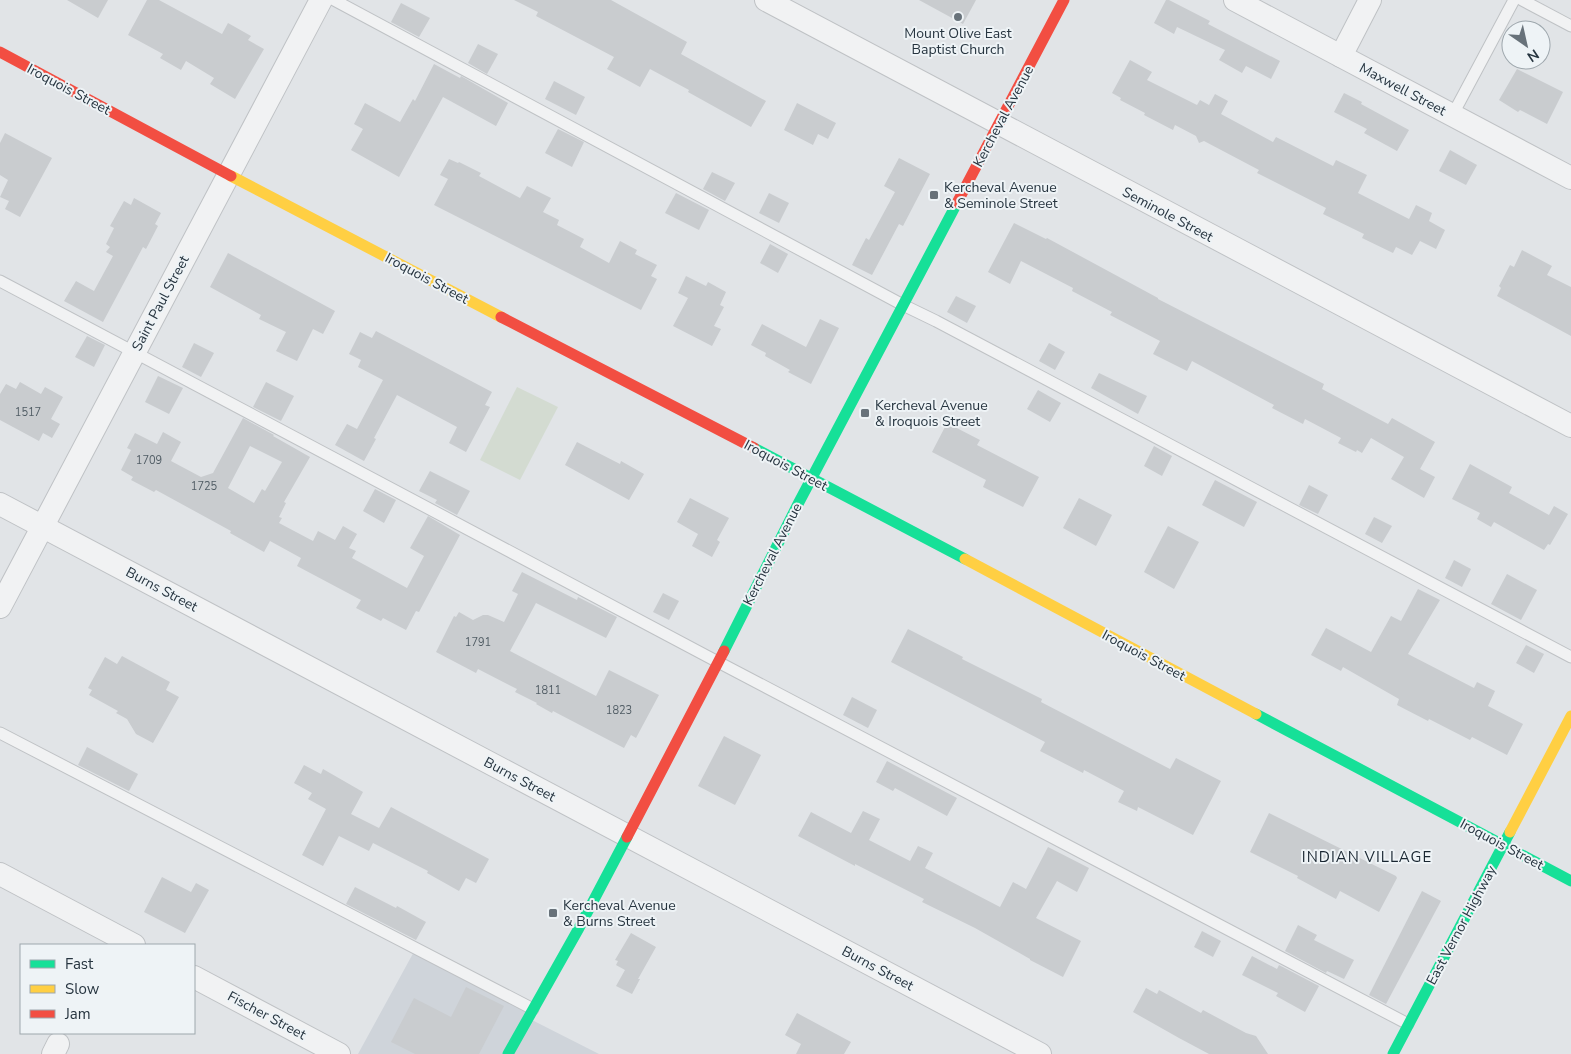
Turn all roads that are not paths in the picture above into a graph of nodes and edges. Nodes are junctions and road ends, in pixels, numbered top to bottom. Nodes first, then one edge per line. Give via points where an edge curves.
1 (321, 0) edge
2 (334, 0) edge
3 (766, 0) edge
4 (1064, 0) edge
5 (1234, 0) edge
6 (1370, 0) edge
7 (1514, 0) edge
8 (1522, 0) edge
9 (1571, 26) edge
10 (0, 52) edge
11 (1341, 56) junction
12 (1452, 116) junction
13 (998, 123) junction
14 (228, 174) junction
15 (1571, 178) edge
16 (0, 281) edge
17 (903, 305) junction
18 (134, 352) junction
19 (1571, 426) edge
20 (812, 478) junction
21 (0, 504) edge
22 (42, 526) junction
23 (0, 607) edge
24 (1571, 657) edge
25 (718, 662) junction
26 (1571, 716) edge
27 (0, 733) edge
28 (627, 836) junction
29 (1503, 845) junction
30 (0, 874) edge
31 (1571, 881) edge
32 (132, 944) edge
33 (195, 978) edge
34 (532, 1010) junction
35 (1408, 1024) junction
36 (339, 1054) edge
37 (508, 1054) edge
38 (1040, 1054) edge
39 (1392, 1054) edge

1 - 14 street, Saint Paul Street
2 - 17 lane
3 - 13 street, Seminole Street
4 - 13 street, Kercheval Avenue
5 - 11 street, Maxwell Street
6 - 11 street
7 - 12 lane
8 - 9 lane
10 - 14 street, Iroquois Street
11 - 12 street, Maxwell Street
12 - 15 street, Maxwell Street
13 - 17 street, Kercheval Avenue
13 - 19 street, Seminole Street
14 - 18 street, Saint Paul Street
14 - 20 street, Iroquois Street
16 - 18 lane
17 - 20 street, Kercheval Avenue
17 - 24 lane
18 - 22 street, Saint Paul Street
18 - 25 lane
20 - 25 street, Kercheval Avenue
20 - 29 street, Iroquois Street
21 - 22 street, Burns Street
22 - 23 street, Saint Paul Street
22 - 28 street, Burns Street
25 - 28 street, Kercheval Avenue
25 - 35 lane
26 - 29 street, East Vernor Highway
27 - 34 lane
28 - 34 street, Kercheval Avenue
28 - 38 street, Burns Street
29 - 31 street, Iroquois Street
29 - 35 street, East Vernor Highway
30 - 32 street
33 - 36 street, Fischer Street
34 - 37 street, Kercheval Avenue
35 - 39 street, East Vernor Highway

